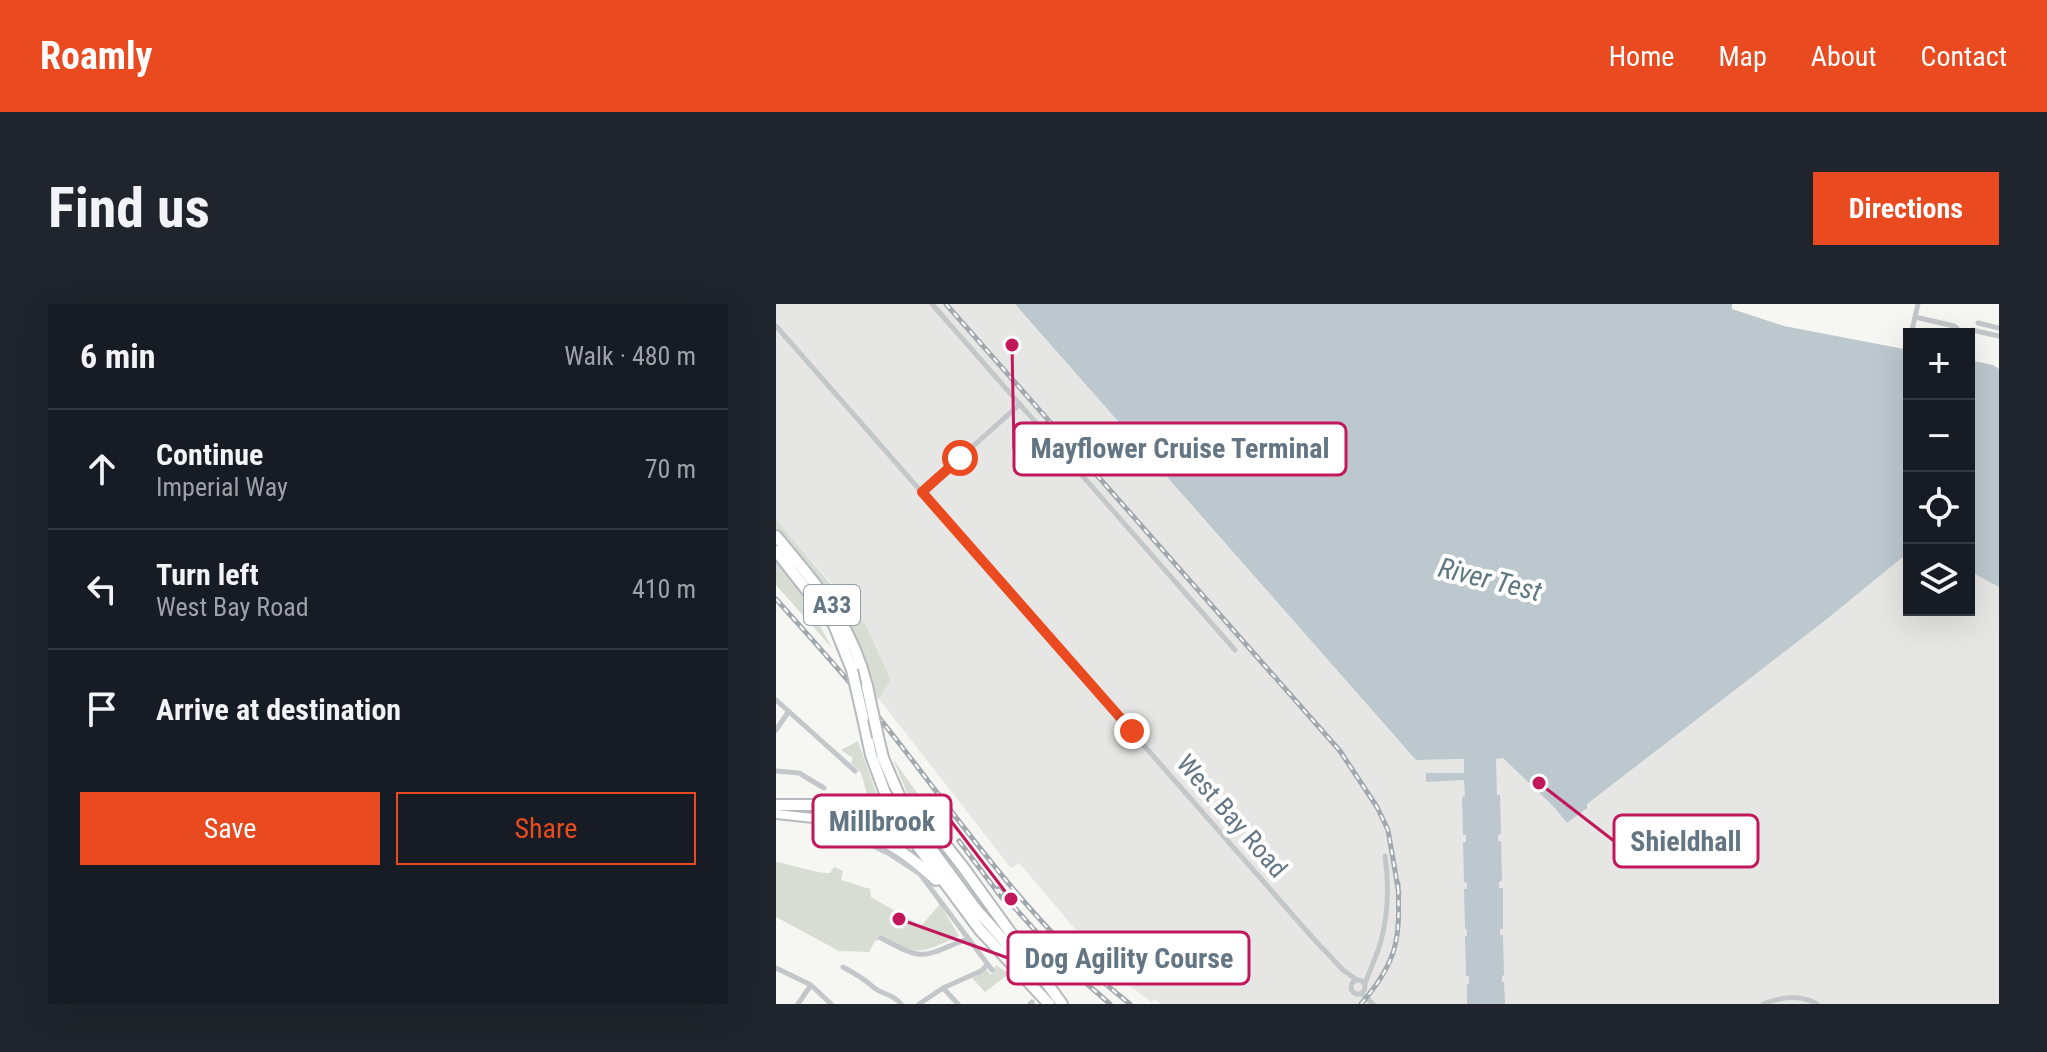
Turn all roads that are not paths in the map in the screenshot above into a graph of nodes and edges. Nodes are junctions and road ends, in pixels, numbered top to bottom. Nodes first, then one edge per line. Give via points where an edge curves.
1 (932, 304) edge
2 (1917, 306) edge
3 (1915, 317) junction
4 (1978, 323) dead end
5 (776, 326) edge
6 (1912, 328) edge
7 (1957, 328) edge
8 (1999, 328) edge
9 (1975, 331) edge
10 (1999, 336) edge
11 (1020, 404) junction
12 (922, 492) junction
13 (776, 536) edge
14 (776, 551) edge
15 (1235, 650) dead end
16 (776, 700) edge
17 (789, 711) junction
18 (776, 730) edge
19 (776, 771) edge
20 (855, 771) dead end
21 (824, 788) dead end
22 (776, 805) edge
23 (776, 814) edge
24 (835, 824) junction
25 (1385, 856) dead end
26 (960, 904) junction
27 (881, 938) dead end
28 (967, 939) junction
29 (843, 967) dead end
30 (776, 968) edge
31 (1343, 970) junction
32 (1360, 981) junction
33 (811, 985) junction
34 (1351, 985) junction
35 (943, 988) junction
36 (1362, 993) junction
37 (798, 1004) edge
38 (831, 1004) edge
39 (901, 1004) edge
40 (919, 1004) edge
41 (958, 1004) edge
42 (1049, 1004) edge
43 (1062, 1004) edge
44 (1373, 1004) edge
45 (1763, 1004) edge
46 (1817, 1004) edge

1 - 11 street
2 - 3 street
3 - 6 street
3 - 7 street
4 - 8 street
5 - 12 street, West Bay Road
9 - 10 street
11 - 12 street
11 - 15 street
12 - 31 street, West Bay Road
13 - 43 highway, A33, bridge via 842,619 867,686 883,758 927,843 991,927
14 - 26 highway, A33, bridge via 834,625 852,670 885,793
16 - 17 street
17 - 18 street
17 - 20 street
19 - 21 street via 799,773
22 - 43 highway via 871,805 924,826 963,867
23 - 24 street
24 - 26 highway via 863,830 894,847
24 - 28 street via 920,874
25 - 32 street via 1385,924
26 - 42 highway, A33
27 - 28 street via 923,956
28 - 35 street via 989,968
29 - 39 street
30 - 33 street
31 - 32 street, West Bay Road
31 - 34 street, West Bay Road
32 - 34 street
32 - 36 street
33 - 37 street
33 - 38 street
34 - 36 street via 1354,994
35 - 40 street
35 - 41 street
36 - 44 street
45 - 46 street via 1800,997

